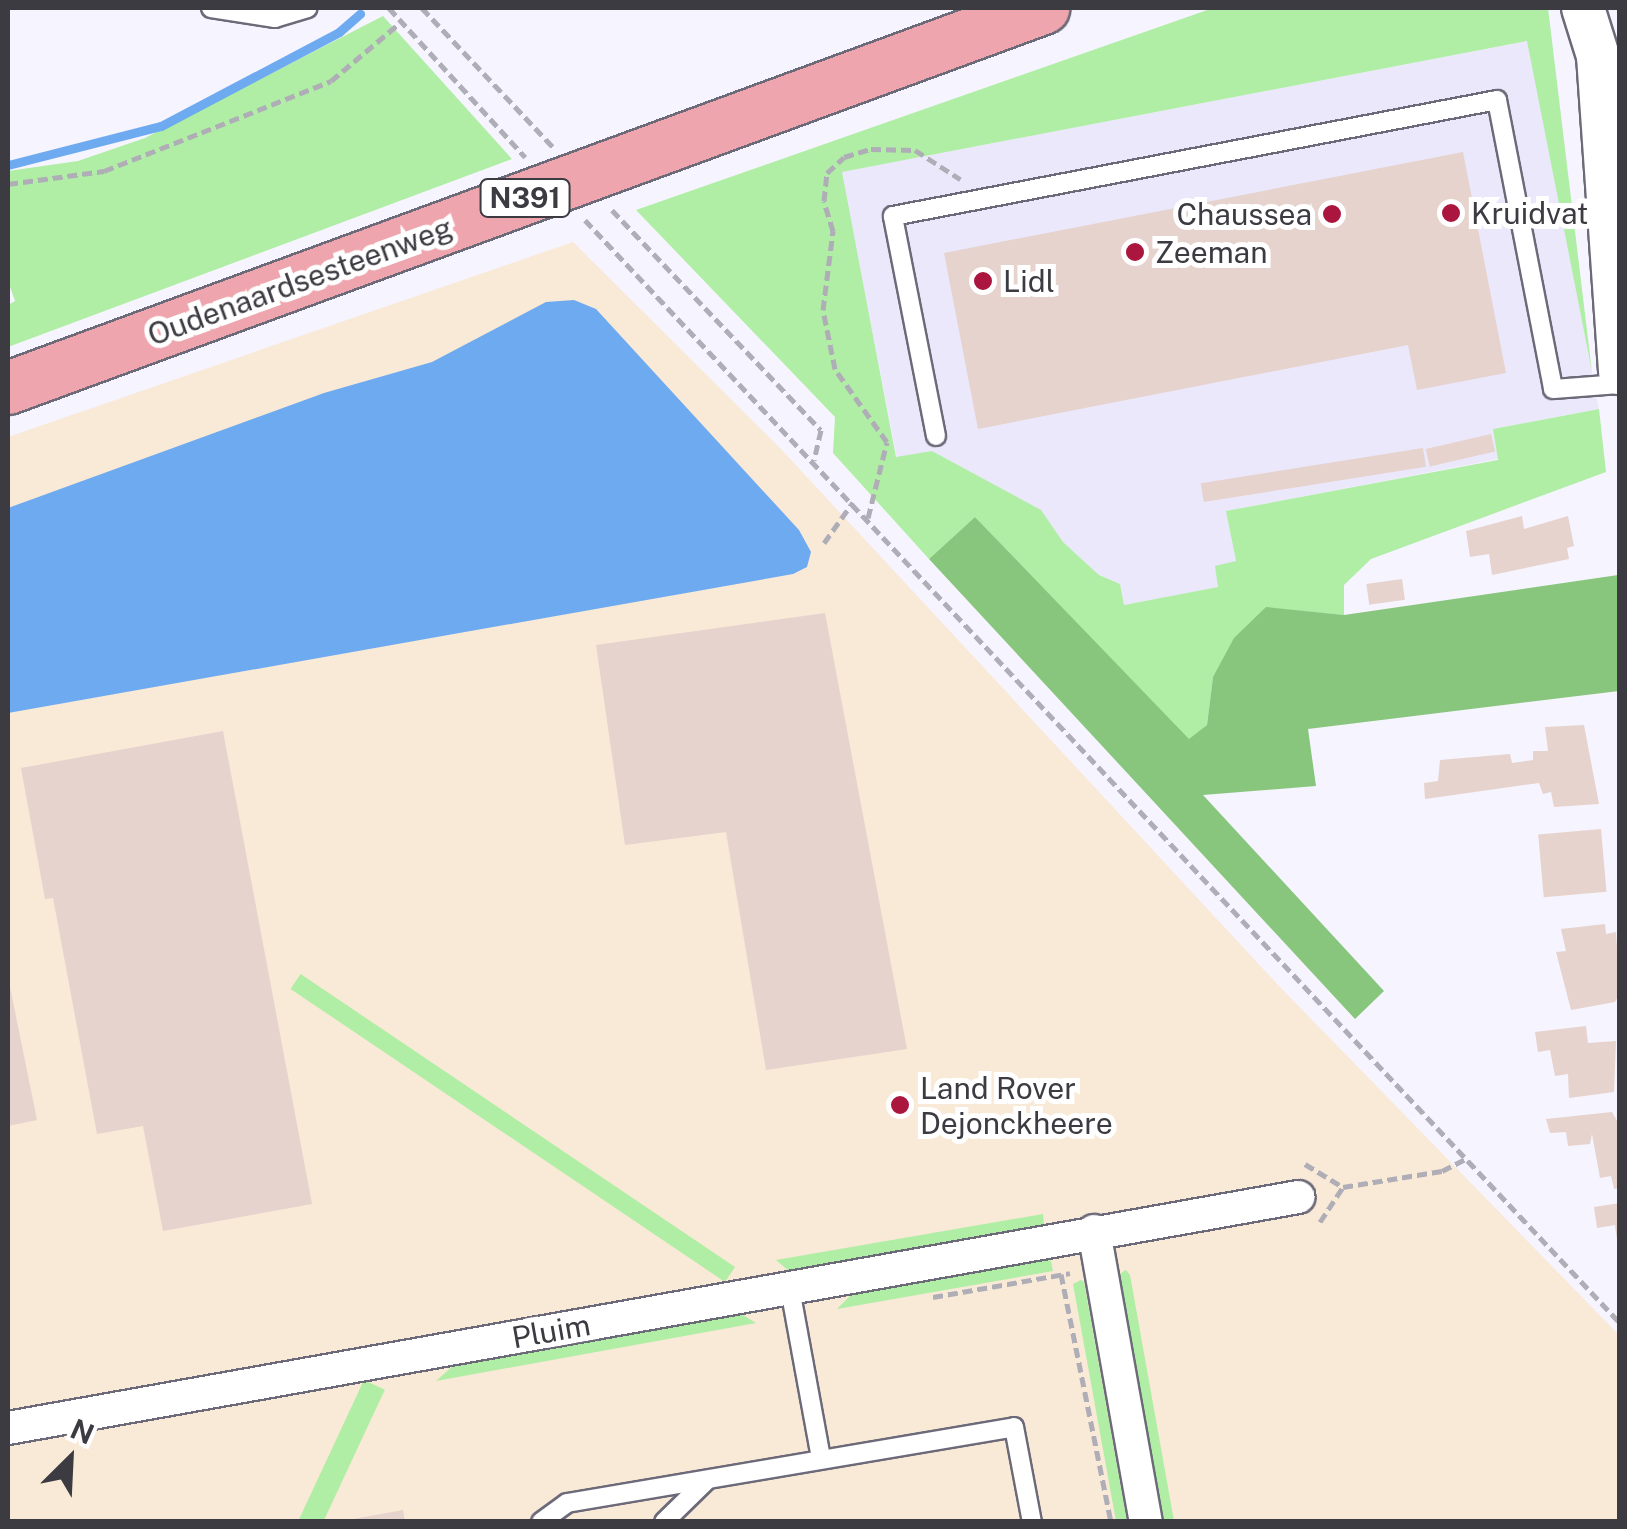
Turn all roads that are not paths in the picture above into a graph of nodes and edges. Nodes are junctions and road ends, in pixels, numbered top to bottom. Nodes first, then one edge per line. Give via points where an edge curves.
1 (211, 8) edge
2 (307, 8) edge
3 (1043, 8) edge
4 (1583, 8) edge
5 (1610, 8) edge
6 (1598, 56) junction
7 (1620, 373) edge
8 (1620, 384) edge
9 (8, 388) edge
10 (936, 436) dead end
11 (1298, 1197) dead end
12 (1094, 1231) junction
13 (790, 1289) junction
14 (8, 1428) edge
15 (821, 1458) junction
16 (711, 1478) junction
17 (542, 1522) edge
18 (664, 1522) edge
19 (1032, 1522) edge
20 (1146, 1522) edge

1 - 2 lane via 275,18
3 - 9 main road, Oudenaardsesteenweg / N391 via 584,199
4 - 6 street
5 - 6 street
6 - 7 street
8 - 10 lane via 1552,389 1497,100 893,216
11 - 12 street, Pluim
12 - 13 street, Pluim
12 - 20 street
13 - 14 street, Pluim
13 - 15 lane
15 - 16 lane
15 - 19 lane via 1014,1427
16 - 17 lane via 567,1503
16 - 18 lane

